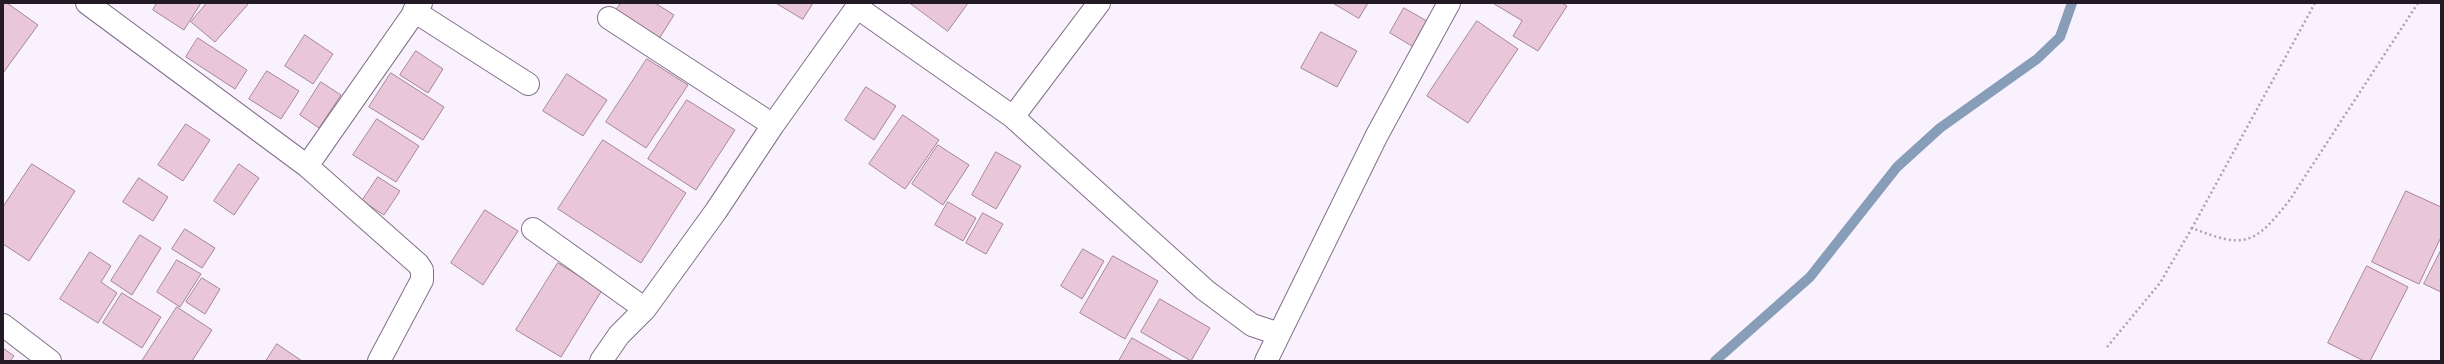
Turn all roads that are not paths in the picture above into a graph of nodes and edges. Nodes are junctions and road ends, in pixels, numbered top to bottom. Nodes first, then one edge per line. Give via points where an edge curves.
1 (87, 3) edge
2 (1099, 3) edge
3 (1449, 3) edge
4 (859, 5) edge
5 (418, 7) edge
6 (609, 18) dead end
7 (528, 84) dead end
8 (1014, 117) junction
9 (773, 126) junction
10 (307, 166) junction
11 (533, 229) dead end
12 (645, 310) junction
13 (3, 325) edge
14 (1279, 334) junction
15 (50, 361) edge
16 (379, 361) edge
17 (601, 361) edge
18 (1266, 361) edge

1 - 10 street
2 - 8 street
3 - 14 street via 1377,135
4 - 8 street
4 - 9 street
5 - 7 street
5 - 10 street
6 - 9 street
8 - 14 street via 1205,290 1252,325
9 - 12 street via 716,212
10 - 16 street via 422,270 422,280
11 - 12 street
12 - 17 street via 620,335
13 - 15 street
14 - 18 street

